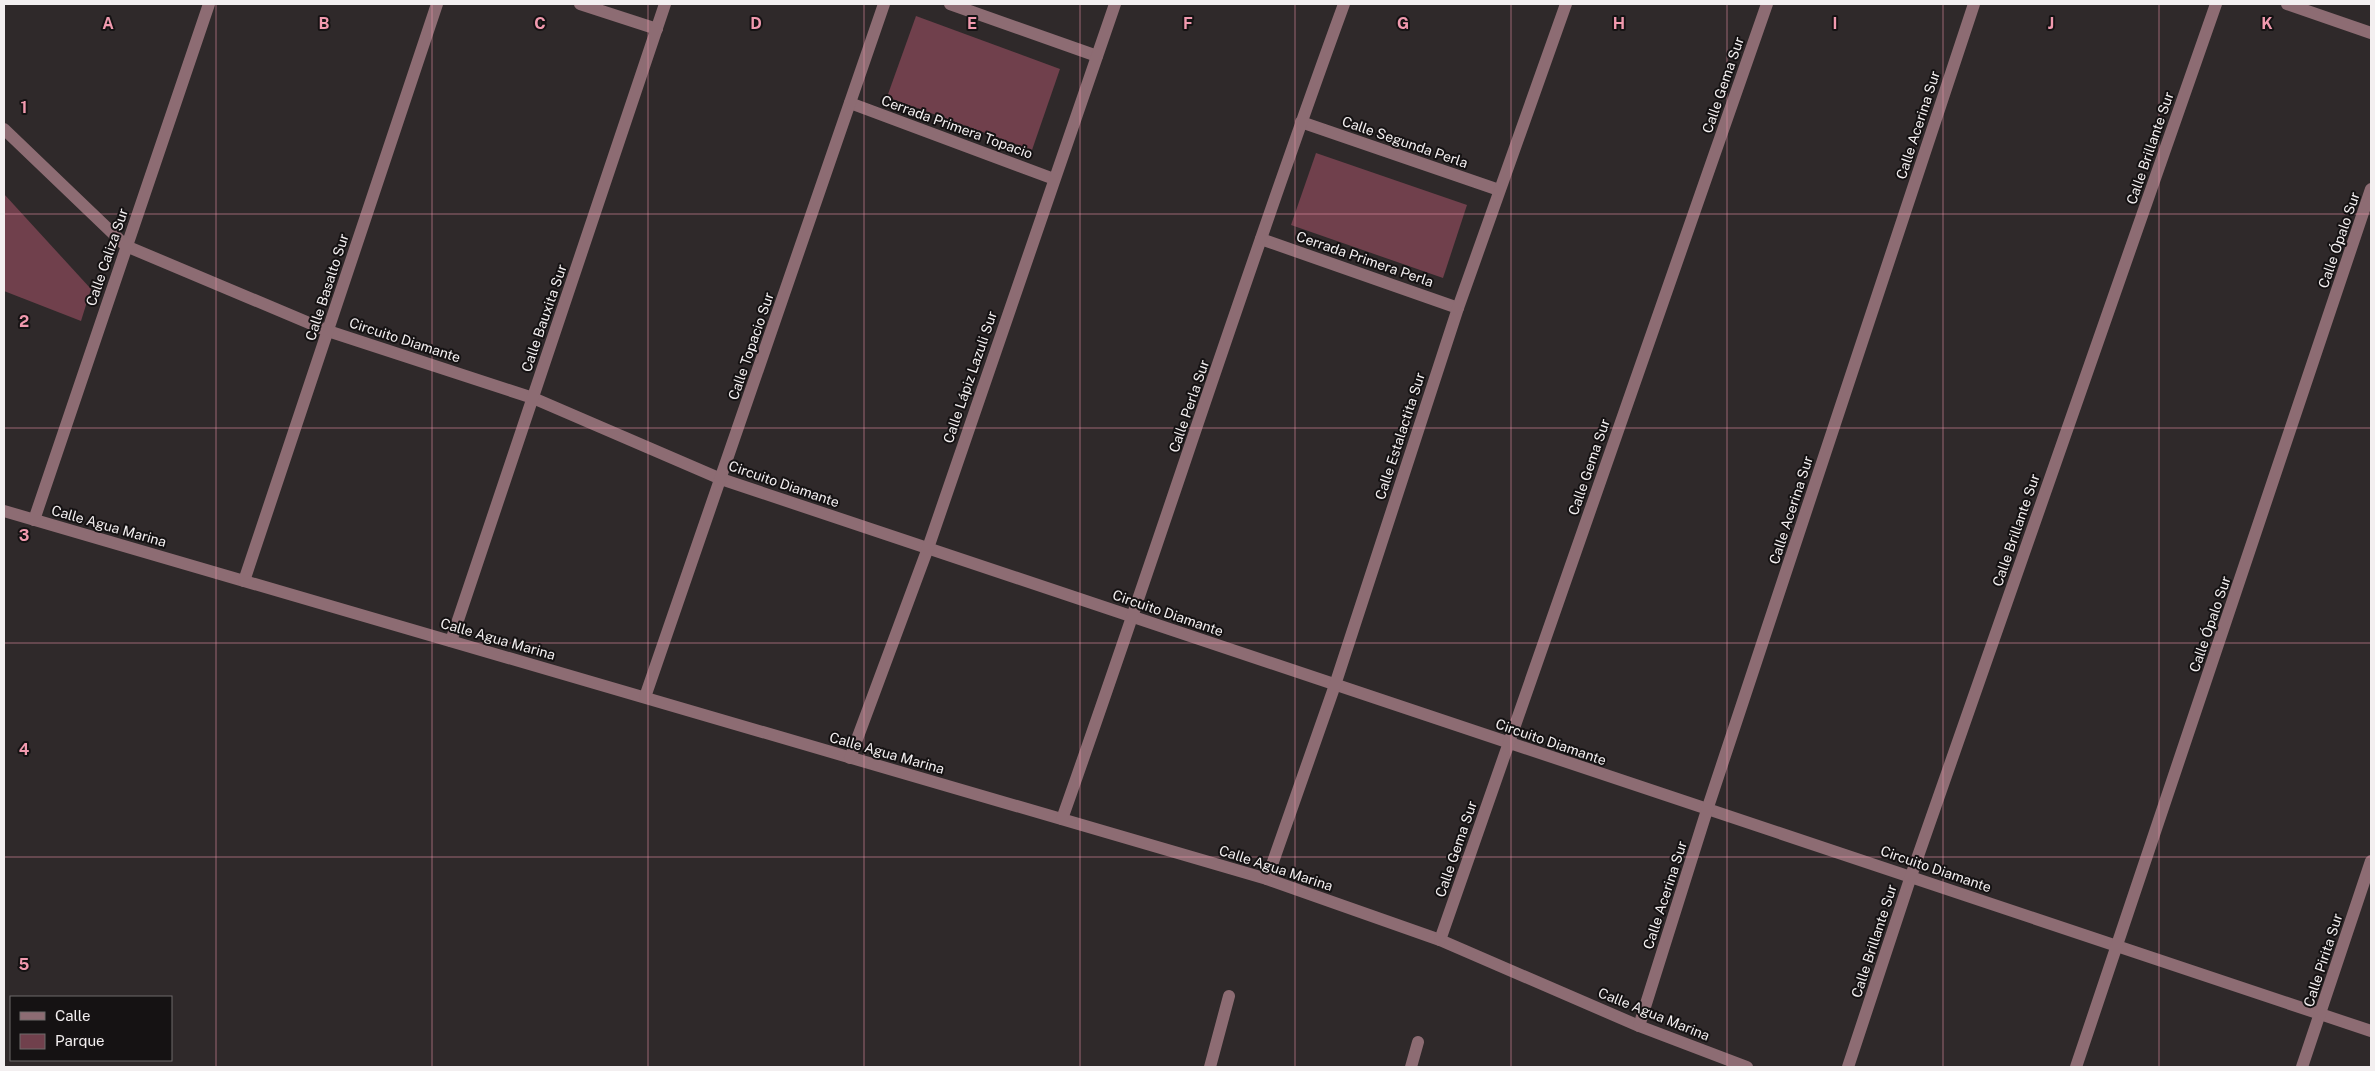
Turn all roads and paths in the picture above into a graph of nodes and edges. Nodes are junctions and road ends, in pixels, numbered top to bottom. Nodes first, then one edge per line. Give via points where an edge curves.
1 (209, 4) edge
2 (437, 4) edge
3 (580, 4) edge
4 (665, 4) edge
5 (884, 4) edge
6 (950, 4) edge
7 (1115, 4) edge
8 (1344, 4) edge
9 (1566, 4) edge
10 (1768, 4) edge
11 (1974, 4) edge
12 (2216, 4) edge
13 (2287, 4) edge
14 (657, 29) junction
15 (2371, 32) edge
16 (1097, 56) junction
17 (850, 103) junction
18 (1300, 122) junction
19 (4, 129) edge
20 (1054, 179) junction
21 (2371, 189) edge
22 (1499, 190) junction
23 (1261, 239) junction
24 (126, 246) junction
25 (1458, 308) junction
26 (328, 331) junction
27 (533, 398) junction
28 (721, 479) junction
29 (4, 511) edge
30 (34, 520) junction
31 (928, 548) junction
32 (244, 581) junction
33 (1134, 617) junction
34 (450, 641) junction
35 (1334, 685) junction
36 (646, 697) junction
37 (1508, 743) junction
38 (850, 758) junction
39 (1707, 810) junction
40 (1062, 818) junction
41 (2371, 862) edge
42 (1911, 876) junction
43 (1267, 879) junction
44 (1440, 940) junction
45 (2117, 946) junction
46 (1229, 996) dead end
47 (2320, 1014) junction
48 (1639, 1026) junction
49 (2371, 1031) edge
50 (1418, 1042) dead end
51 (1210, 1067) edge
52 (1411, 1067) edge
53 (1746, 1067) edge
54 (1848, 1067) edge
55 (2076, 1067) edge
56 (2302, 1067) edge

1 - 24 street, Calle Caliza Sur
2 - 26 street, Calle Basalto Sur
3 - 14 street
4 - 14 street, Calle Bauxita Sur
5 - 17 street, Calle Topacio Sur
6 - 16 street
7 - 16 street, Calle Lápiz Lazuli Sur
8 - 18 street, Calle Perla Sur
9 - 22 street, Calle Estalactita Sur
10 - 37 street, Calle Gema Sur
11 - 39 street, Calle Acerina Sur
12 - 42 street, Calle Brillante Sur
13 - 15 street
14 - 27 street, Calle Bauxita Sur
16 - 20 street, Calle Lápiz Lazuli Sur
17 - 20 street, Cerrada Primera Topacio
17 - 28 street, Calle Topacio Sur
18 - 22 street, Calle Segunda Perla
18 - 23 street, Calle Perla Sur
19 - 24 street, Circuito Diamante
20 - 31 street, Calle Lápiz Lazuli Sur
21 - 45 street, Calle Ópalo Sur
22 - 25 street, Calle Estalactita Sur
23 - 25 street, Cerrada Primera Perla
23 - 33 street, Calle Perla Sur
24 - 26 street, Circuito Diamante
24 - 30 street, Calle Caliza Sur
25 - 35 street, Calle Estalactita Sur
26 - 27 street, Circuito Diamante
26 - 32 street, Calle Basalto Sur
27 - 28 street, Circuito Diamante
27 - 34 street, Calle Bauxita Sur
28 - 31 street, Circuito Diamante
28 - 36 street, Calle Topacio Sur
29 - 30 street, Calle Agua Marina
30 - 32 street, Calle Agua Marina
31 - 33 street, Circuito Diamante
31 - 38 street, Calle Lápiz Lazuli Sur
32 - 34 street, Calle Agua Marina
33 - 35 street, Circuito Diamante
33 - 40 street, Calle Perla Sur
34 - 36 street, Calle Agua Marina
35 - 37 street, Circuito Diamante
35 - 43 street, Calle Estalactita Sur
36 - 38 street, Calle Agua Marina
37 - 39 street, Circuito Diamante
37 - 44 street, Calle Gema Sur
38 - 40 street, Calle Agua Marina
39 - 42 street, Circuito Diamante
39 - 48 street, Calle Acerina Sur
40 - 43 street, Calle Agua Marina
41 - 47 street, Calle Pirita Sur
42 - 45 street, Circuito Diamante
42 - 54 street, Calle Brillante Sur
43 - 44 street, Calle Agua Marina
44 - 48 street, Calle Agua Marina
45 - 47 street, Circuito Diamante
45 - 55 street, Calle Ópalo Sur
46 - 51 street
47 - 49 street, Circuito Diamante
47 - 56 street, Calle Pirita Sur
48 - 53 street, Calle Agua Marina
50 - 52 street

